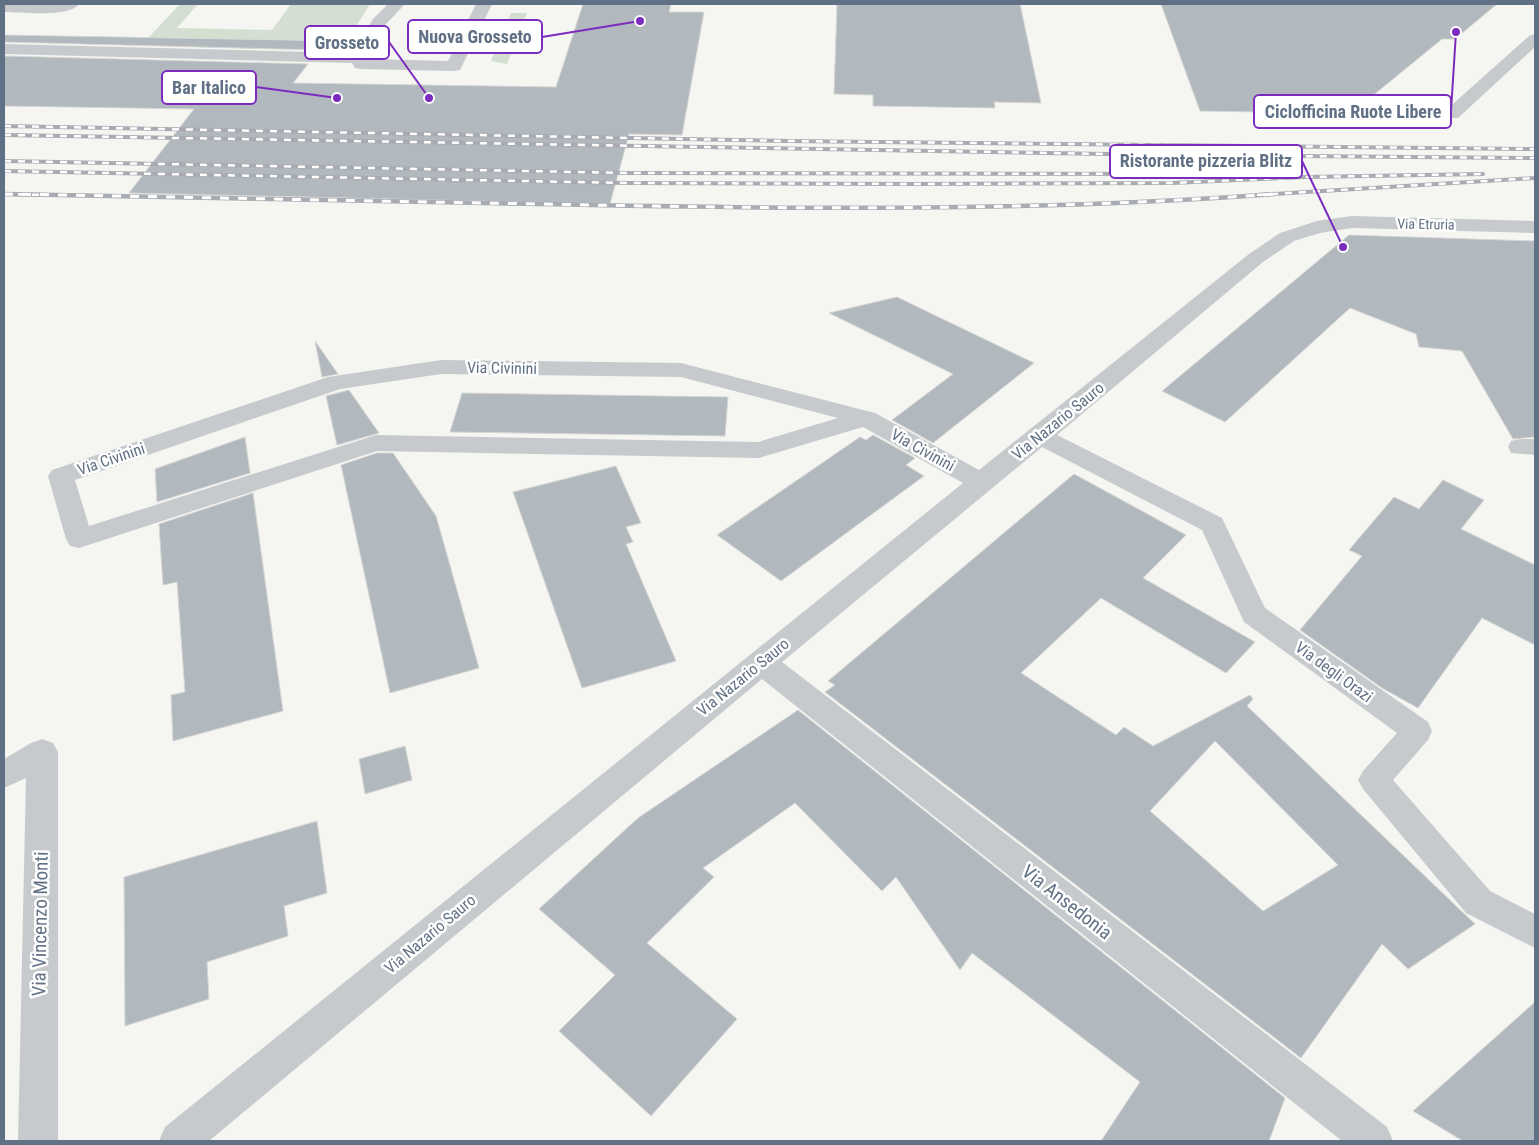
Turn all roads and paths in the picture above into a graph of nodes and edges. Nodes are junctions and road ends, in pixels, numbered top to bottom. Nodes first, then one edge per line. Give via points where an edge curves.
1 (71, 4) edge
2 (397, 4) edge
3 (484, 4) edge
4 (4, 7) edge
5 (1535, 39) edge
6 (4, 49) edge
7 (358, 58) junction
8 (1452, 114) dead end
9 (1317, 227) joint
10 (1535, 227) edge
11 (866, 418) junction
12 (1040, 436) junction
13 (981, 482) junction
14 (762, 662) junction
15 (4, 775) edge
16 (1535, 932) edge
17 (38, 1141) edge
18 (179, 1141) edge
19 (1373, 1141) edge

1 - 4 street via 58,8
2 - 7 street via 379,22
3 - 7 street via 454,66 365,65
5 - 8 street
6 - 7 street
9 - 10 street, Via Etruria via 1352,222
9 - 12 street, Via Nazario Sauro via 1287,237 1256,258
11 - 11 street, Via Civinini via 680,370 441,367 336,382 61,476 79,539 376,443 759,450
11 - 13 street, Via Civinini
12 - 13 street, Via Nazario Sauro
12 - 16 street, Via degli Orazi via 1212,524 1254,615 1417,731 1374,780 1478,902
13 - 14 street, Via Nazario Sauro
14 - 18 street, Via Nazario Sauro
14 - 19 street, Via Ansedonia
15 - 17 street, Via Vincenzo Monti via 42,752

